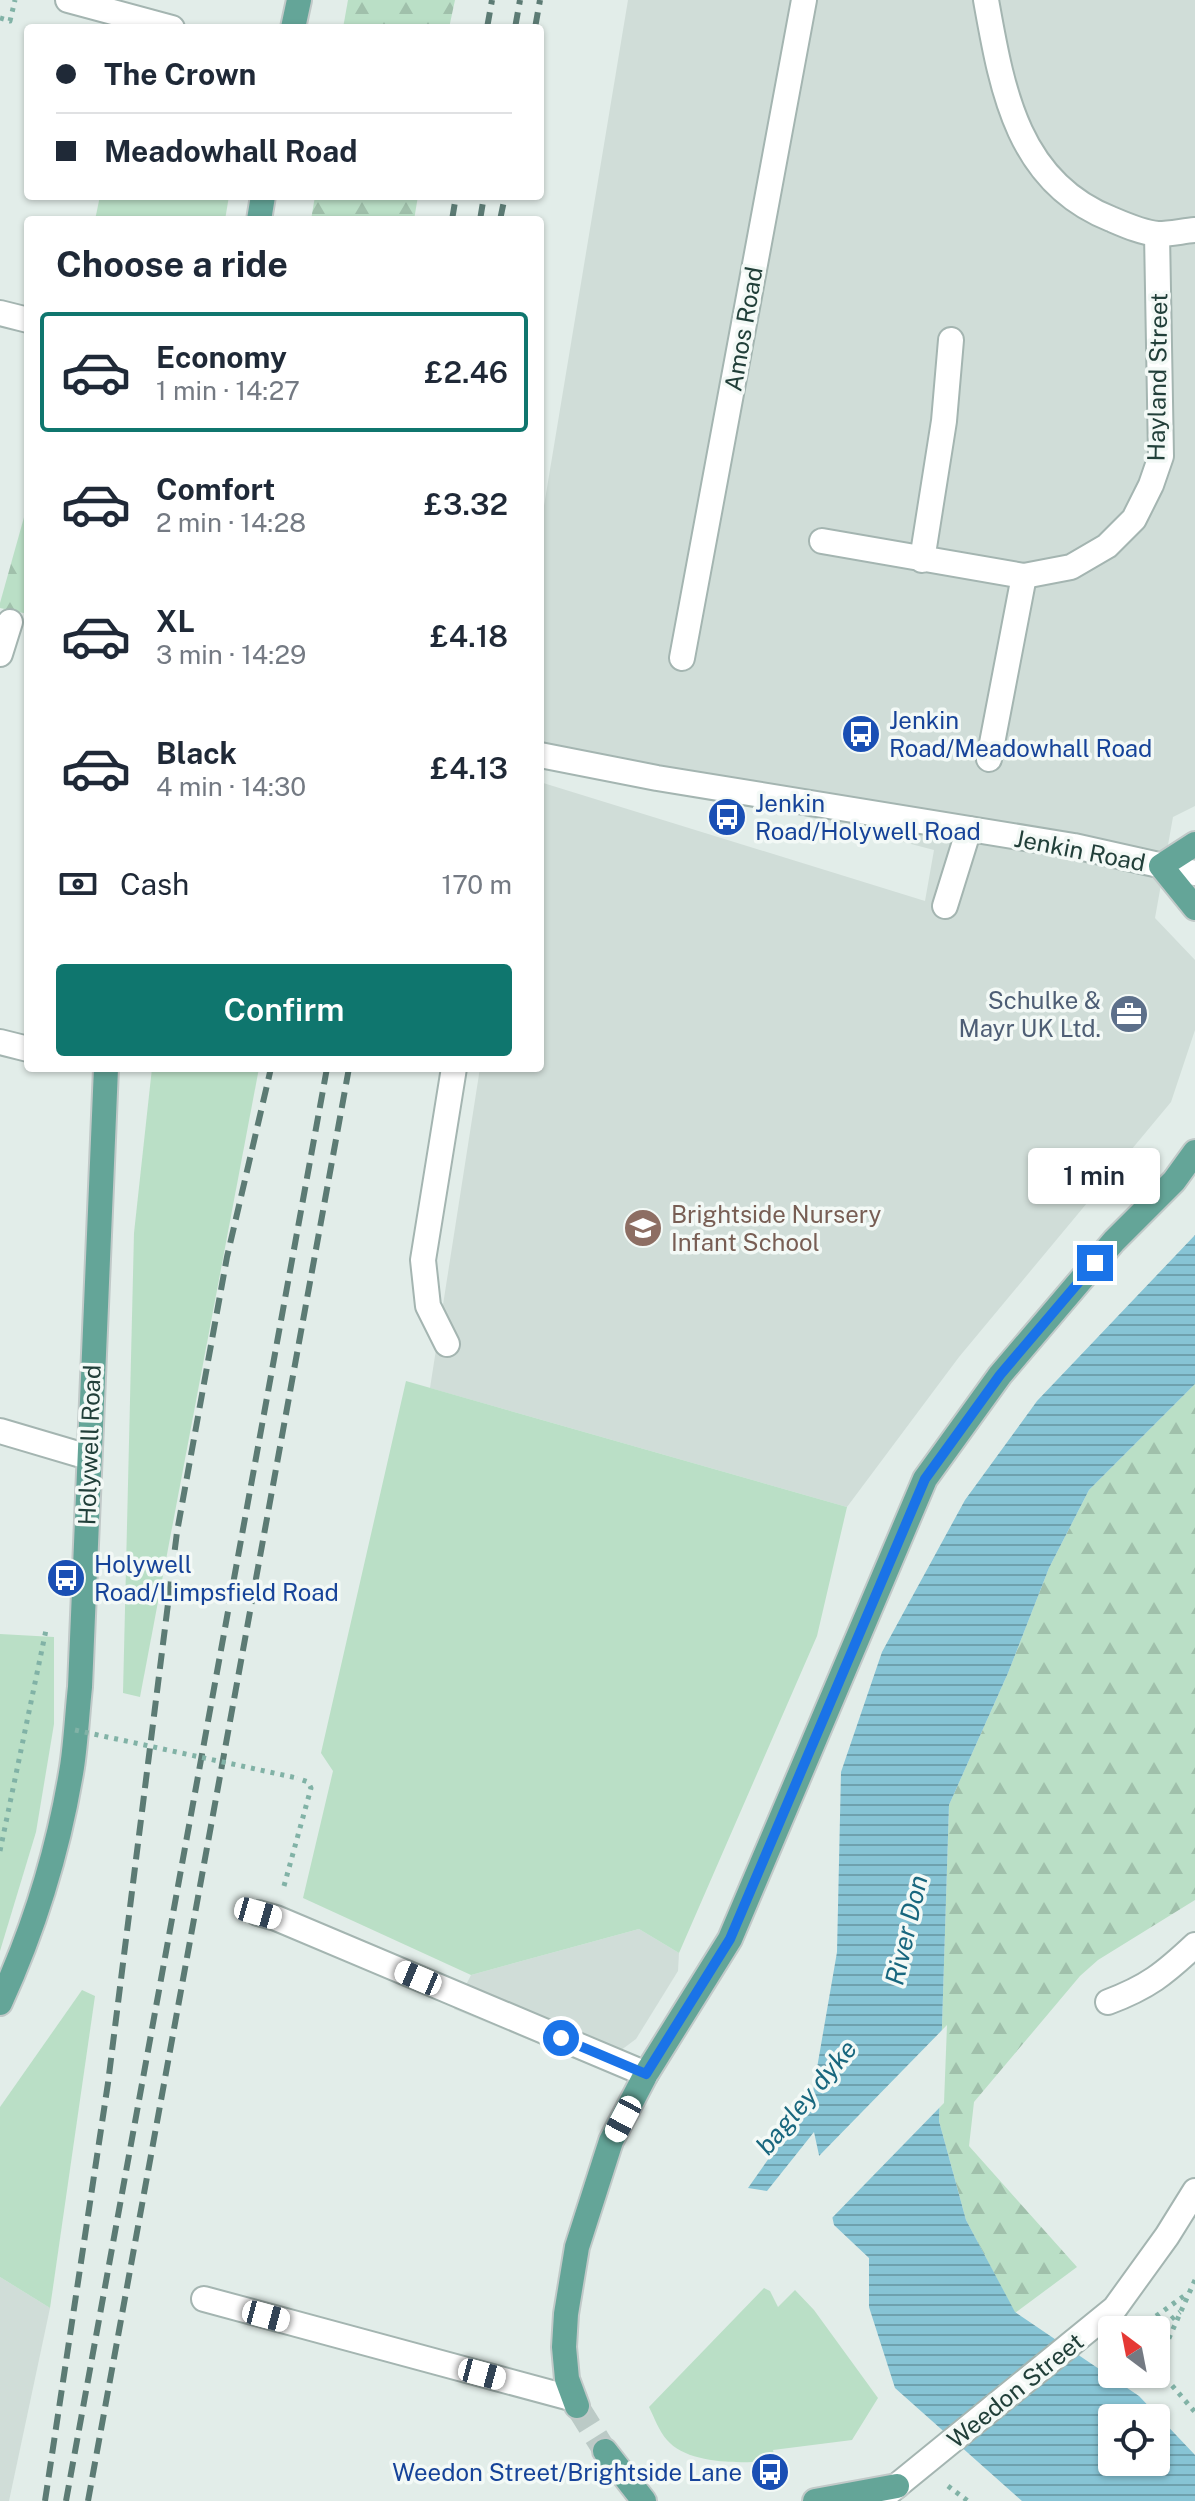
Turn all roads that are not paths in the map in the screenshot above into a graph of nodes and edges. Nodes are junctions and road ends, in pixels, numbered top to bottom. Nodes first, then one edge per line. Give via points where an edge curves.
1 (68, 0) edge
2 (299, 0) edge
3 (804, 0) edge
4 (986, 0) edge
5 (157, 24) edge
6 (294, 24) edge
7 (1195, 230) edge
8 (1157, 234) junction
9 (0, 313) edge
10 (24, 319) edge
11 (951, 340) dead end
12 (822, 541) dead end
13 (922, 560) junction
14 (1024, 576) junction
15 (13, 623) edge
16 (0, 654) edge
17 (682, 658) dead end
18 (544, 756) edge
19 (989, 759) dead end
20 (969, 829) junction
21 (1195, 844) edge
22 (1161, 866) junction
23 (1195, 873) edge
24 (945, 906) dead end
25 (1195, 908) edge
26 (0, 1042) edge
27 (24, 1048) edge
28 (106, 1072) edge
29 (453, 1072) edge
30 (1195, 1152) edge
31 (447, 1344) dead end
32 (0, 1431) edge
33 (88, 1457) junction
34 (258, 1913) dead end
35 (1195, 1945) edge
36 (1108, 2002) dead end
37 (0, 2003) edge
38 (646, 2074) junction
39 (1195, 2191) edge
40 (204, 2299) dead end
41 (576, 2402) joint
42 (605, 2451) tunnel mouth
43 (888, 2496) edge
44 (644, 2501) edge
45 (815, 2501) edge

1 - 5 street
2 - 6 main road
3 - 17 street, Amos Road
4 - 8 street via 999,71 1018,130 1037,164 1088,210
7 - 8 street
8 - 14 street, Hayland Street via 1161,456 1151,485 1134,519 1107,546 1071,567
9 - 10 street
11 - 13 street
12 - 13 street, Hayland Street
13 - 14 street, Hayland Street
14 - 19 street
15 - 16 street
18 - 20 street, Jenkin Road
20 - 22 street, Jenkin Road
20 - 24 street
21 - 22 main road
22 - 23 street, Jenkin Road
22 - 25 main road
26 - 27 street
28 - 33 main road, Holywell Road
29 - 31 street via 423,1260 428,1306
30 - 38 main road via 1000,1375 925,1479 730,1939
32 - 33 street
33 - 37 main road, Holywell Road via 72,1766 58,1839
34 - 38 street
35 - 36 street via 1164,1974
38 - 41 main road via 611,2141 577,2247 564,2347
39 - 43 street, Weedon Street via 1115,2308
40 - 41 street
42 - 44 main road
43 - 45 main road

